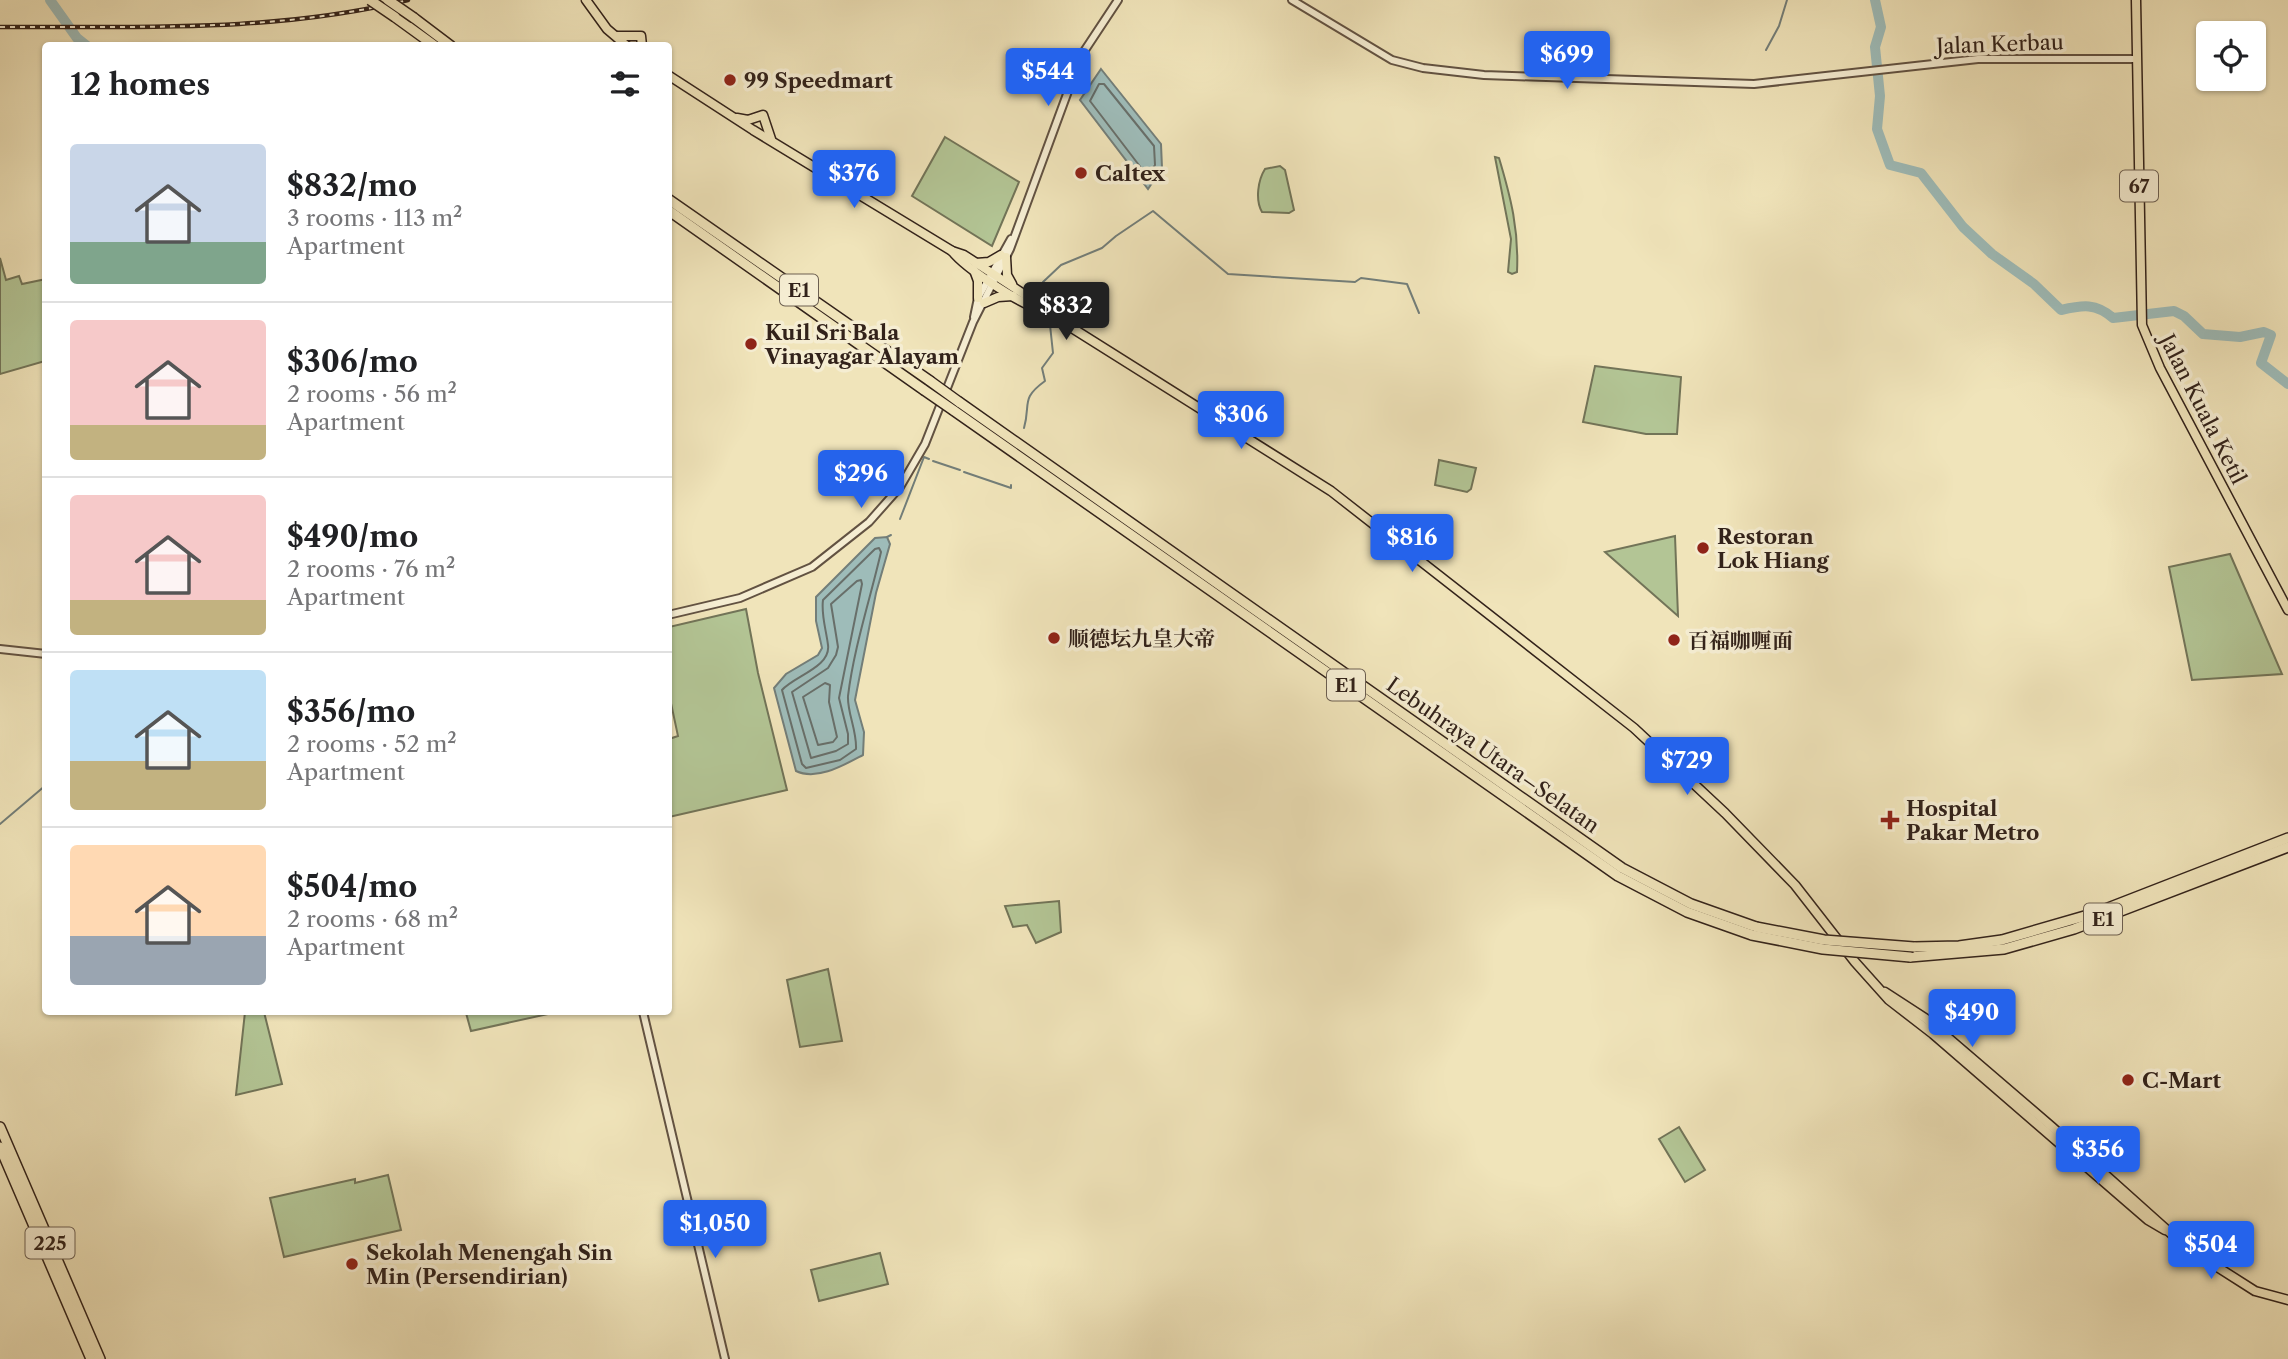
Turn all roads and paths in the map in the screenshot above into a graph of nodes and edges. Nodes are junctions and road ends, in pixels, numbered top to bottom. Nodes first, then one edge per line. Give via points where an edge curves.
1 (370, 0) edge
2 (388, 0) edge
3 (586, 0) edge
4 (1118, 0) edge
5 (1292, 0) edge
6 (2136, 0) edge
7 (614, 36) junction
8 (429, 42) edge
9 (446, 42) edge
10 (622, 42) edge
11 (642, 42) edge
12 (2137, 59) junction
13 (672, 78) edge
14 (735, 118) junction
15 (773, 142) junction
16 (672, 202) edge
17 (672, 213) edge
18 (1004, 256) junction
19 (975, 267) junction
20 (992, 278) junction
21 (1015, 293) junction
22 (981, 300) junction
23 (927, 385) junction
24 (2288, 610) edge
25 (672, 614) edge
26 (0, 649) edge
27 (42, 654) edge
28 (2288, 838) edge
29 (2288, 847) edge
30 (1912, 952) junction
31 (644, 1015) edge
32 (0, 1126) edge
33 (0, 1147) edge
34 (2288, 1298) edge
35 (91, 1359) edge
36 (100, 1359) edge
37 (725, 1359) edge

1 - 8 highway, bridge
2 - 9 highway, bridge
3 - 7 main road
4 - 18 street via 1081,56
5 - 12 street, Jalan Kerbau via 1378,54 1423,68 1484,75 1754,85 1978,60
6 - 12 main road, Jalan Kuala Ketil / 67
7 - 10 main road
7 - 11 main road via 641,36
12 - 24 main road, Jalan Kuala Ketil / 67 via 2142,325 2160,368
13 - 14 main road
14 - 15 main road
14 - 15 main road via 763,115
15 - 19 main road
16 - 23 highway, Lebuhraya Utara–Selatan / E1
17 - 23 highway, Lebuhraya Utara–Selatan / E1
18 - 19 main road
18 - 20 street
18 - 21 main road
19 - 20 main road
19 - 22 main road
20 - 21 main road
20 - 22 street
21 - 22 main road
21 - 34 main road via 1331,491 1634,728 1765,854 1889,1000 2044,1125 2148,1220 2234,1280 2255,1291
22 - 25 street via 914,468 869,522 812,567 789,578 740,598
23 - 30 highway, Lebuhraya Utara–Selatan / E1, bridge via 1622,868 1754,931
26 - 27 street
28 - 30 highway, Lebuhraya Utara–Selatan / E1 via 2082,917 2002,940
29 - 30 highway, Lebuhraya Utara–Selatan / E1 via 2074,929 2004,948
31 - 37 street
32 - 36 highway, 225
33 - 35 highway, 225

